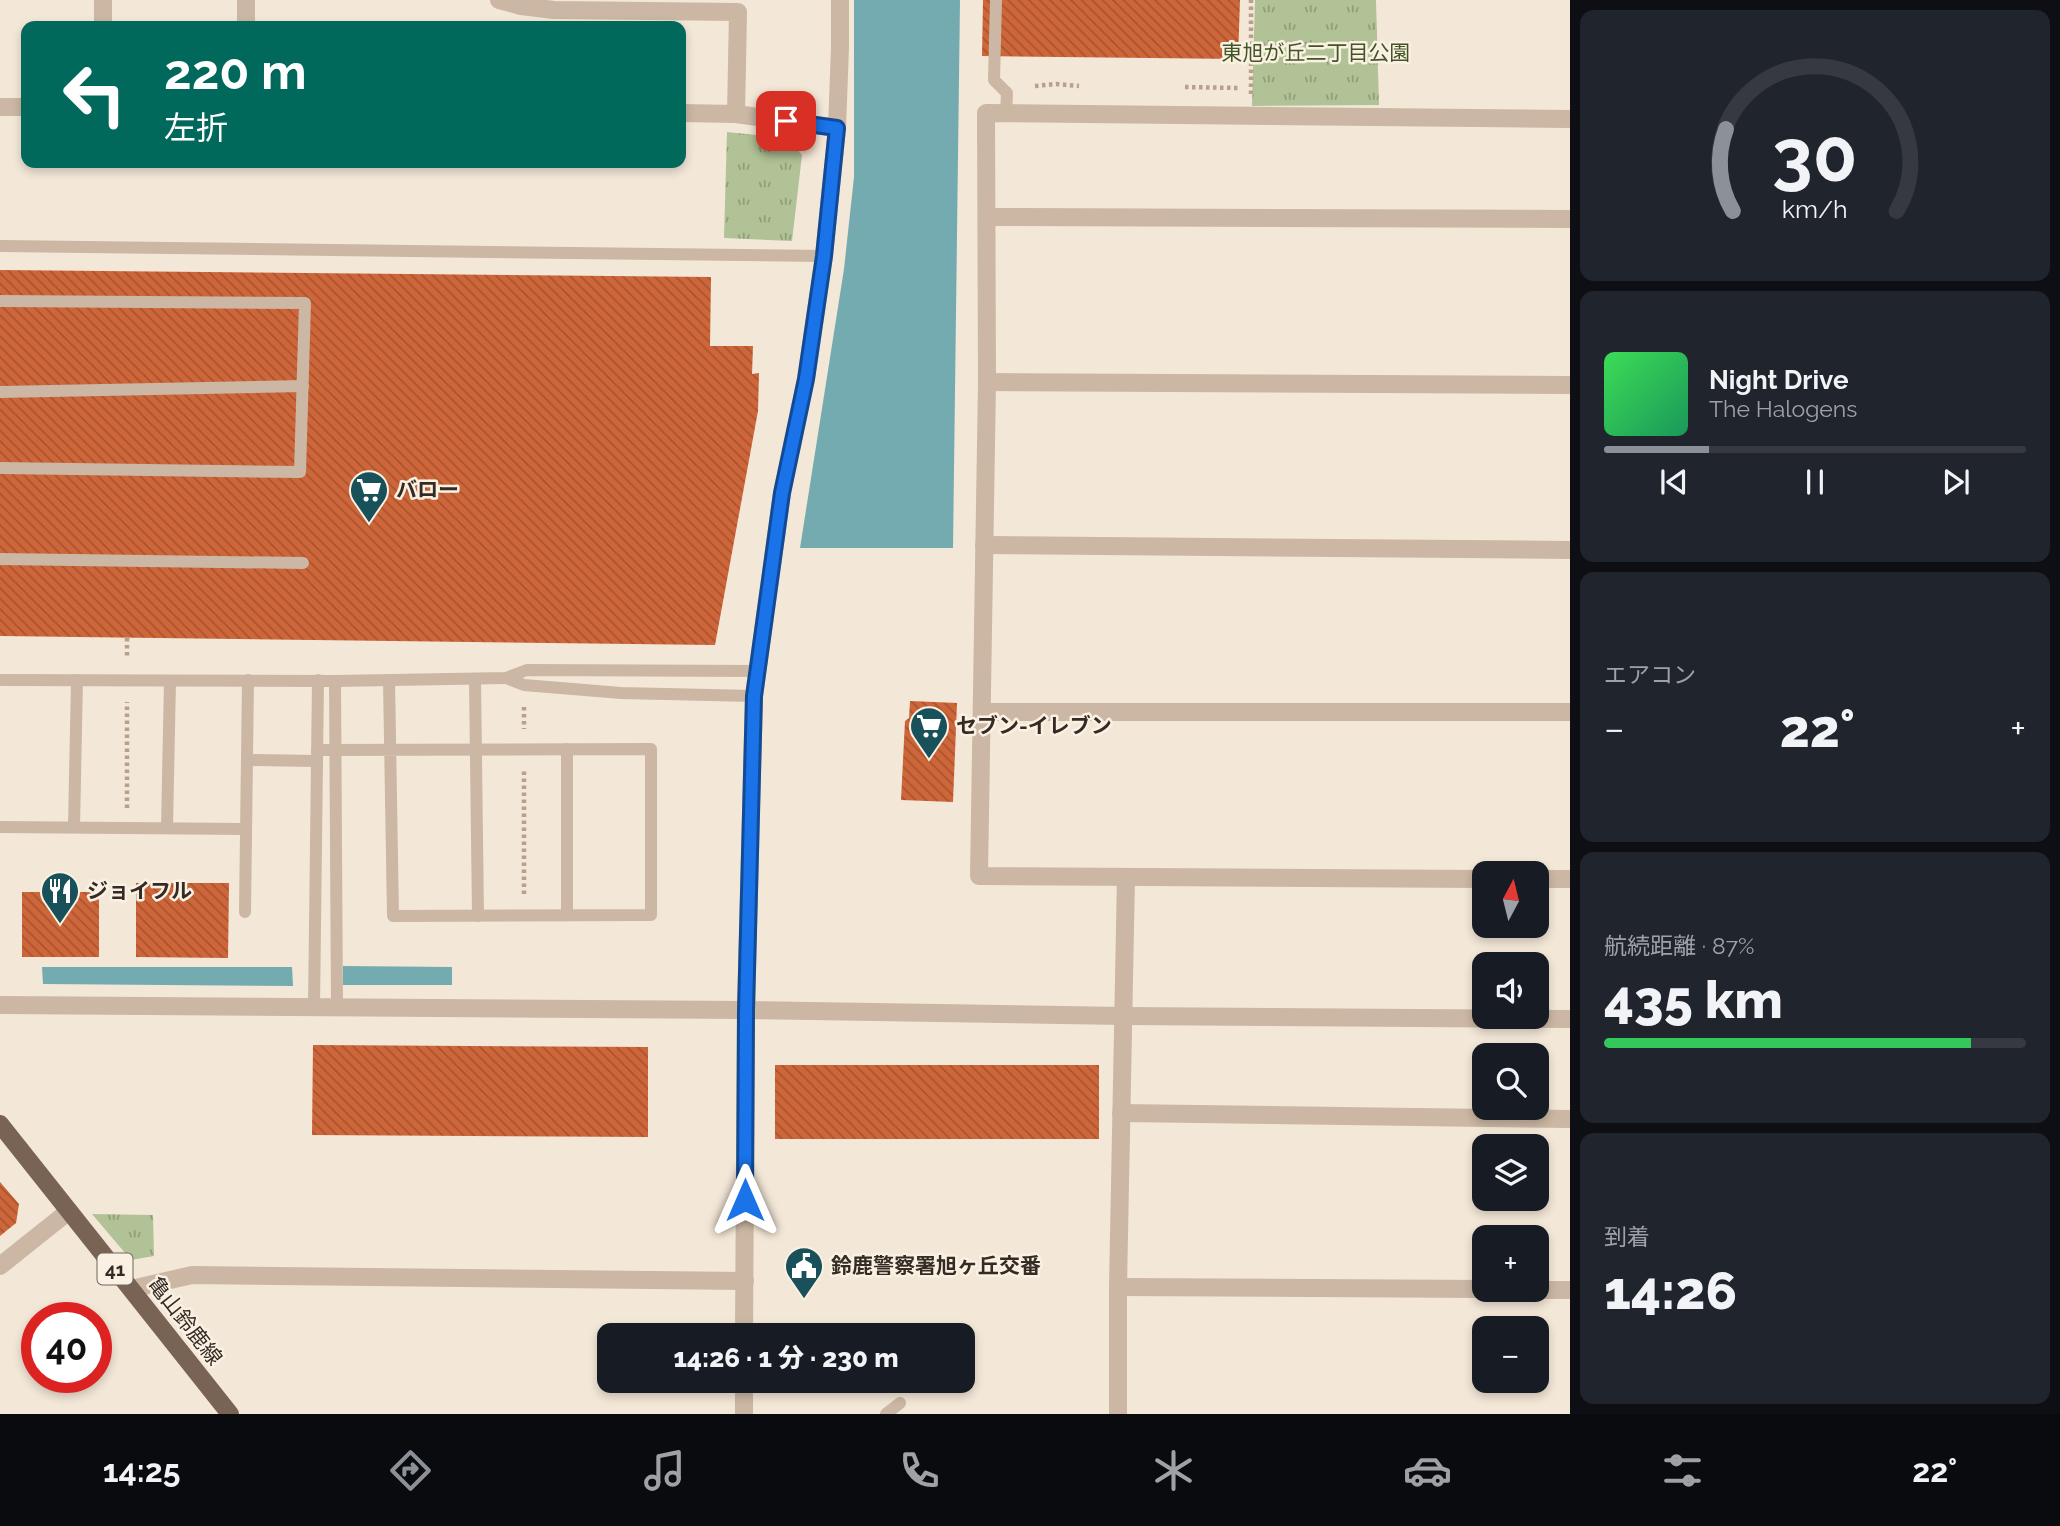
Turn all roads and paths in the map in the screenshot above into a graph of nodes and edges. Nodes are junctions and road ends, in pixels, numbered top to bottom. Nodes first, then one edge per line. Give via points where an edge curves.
1 (103, 0) edge
2 (246, 0) edge
3 (499, 0) edge
4 (840, 0) edge
5 (996, 0) edge
6 (1251, 0) edge
7 (103, 21) edge
8 (246, 21) edge
9 (0, 107) edge
10 (21, 107) edge
11 (686, 113) edge
12 (1006, 113) junction
13 (736, 114) junction
14 (1250, 116) junction
15 (1570, 119) edge
16 (837, 128) junction
17 (987, 217) junction
18 (1570, 219) edge
19 (0, 246) edge
20 (824, 256) junction
21 (0, 301) edge
22 (987, 382) junction
23 (1570, 385) edge
24 (303, 386) junction
25 (0, 392) edge
26 (0, 468) edge
27 (984, 545) junction
28 (1570, 550) edge
29 (0, 559) edge
30 (303, 564) dead end
31 (127, 638) dead end
32 (758, 671) junction
33 (506, 678) junction
34 (475, 679) junction
35 (0, 680) edge
36 (77, 680) junction
37 (248, 680) junction
38 (318, 680) junction
39 (389, 680) junction
40 (127, 681) junction
41 (170, 681) junction
42 (335, 681) junction
43 (754, 696) junction
44 (983, 712) junction
45 (1570, 712) edge
46 (390, 749) junction
47 (475, 749) junction
48 (567, 749) junction
49 (335, 750) junction
50 (317, 755) junction
51 (247, 760) junction
52 (0, 827) edge
53 (74, 827) junction
54 (127, 828) junction
55 (167, 828) junction
56 (246, 829) junction
57 (1126, 877) junction
58 (1472, 878) edge
59 (1549, 879) edge
60 (1570, 879) edge
61 (245, 912) dead end
62 (567, 915) junction
63 (478, 916) junction
64 (0, 1005) edge
65 (314, 1008) junction
66 (337, 1008) junction
67 (746, 1010) junction
68 (1124, 1016) junction
69 (1570, 1019) edge
70 (1121, 1113) junction
71 (1570, 1119) edge
72 (0, 1124) edge
73 (69, 1211) junction
74 (0, 1266) edge
75 (745, 1281) junction
76 (1118, 1287) junction
77 (131, 1289) junction
78 (1472, 1289) edge
79 (1549, 1290) edge
80 (1570, 1290) edge
81 (744, 1323) edge
82 (744, 1393) edge
83 (900, 1403) dead end
84 (230, 1414) edge
85 (744, 1414) edge
86 (886, 1414) edge
87 (1118, 1414) edge

1 - 7 street
2 - 8 street
3 - 13 street via 554,10 738,12
4 - 16 street
5 - 12 lane via 994,80 1007,93
6 - 14 path
9 - 10 street
11 - 13 street
12 - 14 street
12 - 17 street via 986,113
13 - 16 street
14 - 15 street
16 - 20 street
17 - 18 street
17 - 22 street
19 - 20 lane
20 - 32 street via 806,379 782,493
21 - 24 lane via 305,303
22 - 23 street
22 - 27 street
24 - 25 lane
24 - 26 lane via 300,471
27 - 28 street
27 - 44 street
29 - 30 lane
31 - 40 path
32 - 33 lane via 527,670
32 - 43 street
33 - 34 lane
33 - 43 lane via 524,685
34 - 39 lane
34 - 47 lane
35 - 36 lane
36 - 40 lane
36 - 53 lane
37 - 38 lane
37 - 41 lane
37 - 51 lane
38 - 42 lane
38 - 50 lane
39 - 42 lane
39 - 46 lane
40 - 41 lane
40 - 54 path
41 - 55 lane
42 - 49 lane
43 - 67 street
44 - 45 street
44 - 57 street via 979,876
46 - 47 lane
46 - 49 lane
46 - 63 lane via 393,916
47 - 48 lane
47 - 63 lane
48 - 62 lane
48 - 62 lane via 651,749 651,915
49 - 50 lane
49 - 66 lane
50 - 51 lane
50 - 65 lane
51 - 56 lane
52 - 53 lane
53 - 54 lane
54 - 55 lane
55 - 56 lane
56 - 61 lane
57 - 58 street
57 - 68 street
59 - 60 street
62 - 63 lane
64 - 65 street
65 - 66 street
66 - 67 street
67 - 68 street
67 - 75 street
68 - 69 street
68 - 70 street
70 - 71 street
70 - 76 street
72 - 73 main road, 亀山鈴鹿線 / 41
73 - 74 street
73 - 77 main road, 亀山鈴鹿線 / 41
75 - 77 street via 192,1275
75 - 81 street
76 - 78 street
76 - 87 street
77 - 84 main road, 亀山鈴鹿線 / 41
79 - 80 street
82 - 85 street
83 - 86 lane

